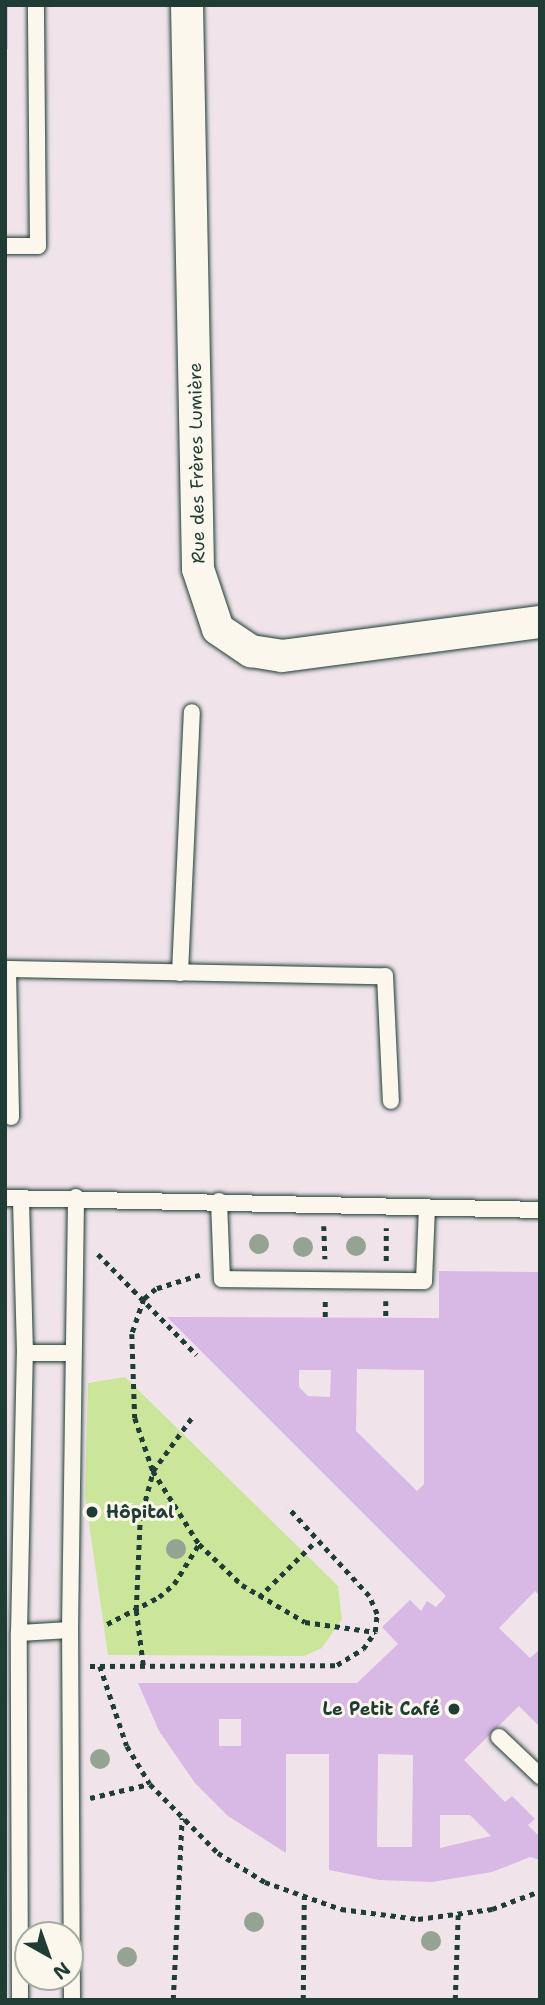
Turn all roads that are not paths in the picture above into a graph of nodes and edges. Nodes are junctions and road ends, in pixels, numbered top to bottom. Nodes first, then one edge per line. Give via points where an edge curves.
1 (36, 5) edge
2 (187, 5) edge
3 (5, 246) edge
4 (540, 622) edge
5 (192, 712) dead end
6 (7, 970) edge
7 (180, 973) junction
8 (391, 1101) dead end
9 (11, 1117) dead end
10 (76, 1197) junction
11 (13, 1198) edge
12 (219, 1202) junction
13 (427, 1207) junction
14 (540, 1210) edge
15 (25, 1353) junction
16 (72, 1353) junction
17 (70, 1630) junction
18 (19, 1633) junction
19 (499, 1737) dead end
20 (540, 1776) edge
21 (20, 2000) edge
22 (72, 2000) edge

1 - 3 lane via 38,246
2 - 4 street, Rue des Frères Lumière via 198,569 218,629 251,651 282,656
5 - 7 lane
6 - 7 lane
6 - 9 lane
7 - 8 lane via 385,976
10 - 11 lane
10 - 12 lane
10 - 16 lane
11 - 15 lane
12 - 13 lane
12 - 13 lane via 222,1279 424,1281
13 - 14 lane
15 - 16 lane
15 - 18 lane
16 - 17 lane
17 - 18 lane
17 - 22 lane
18 - 21 lane
19 - 20 lane

